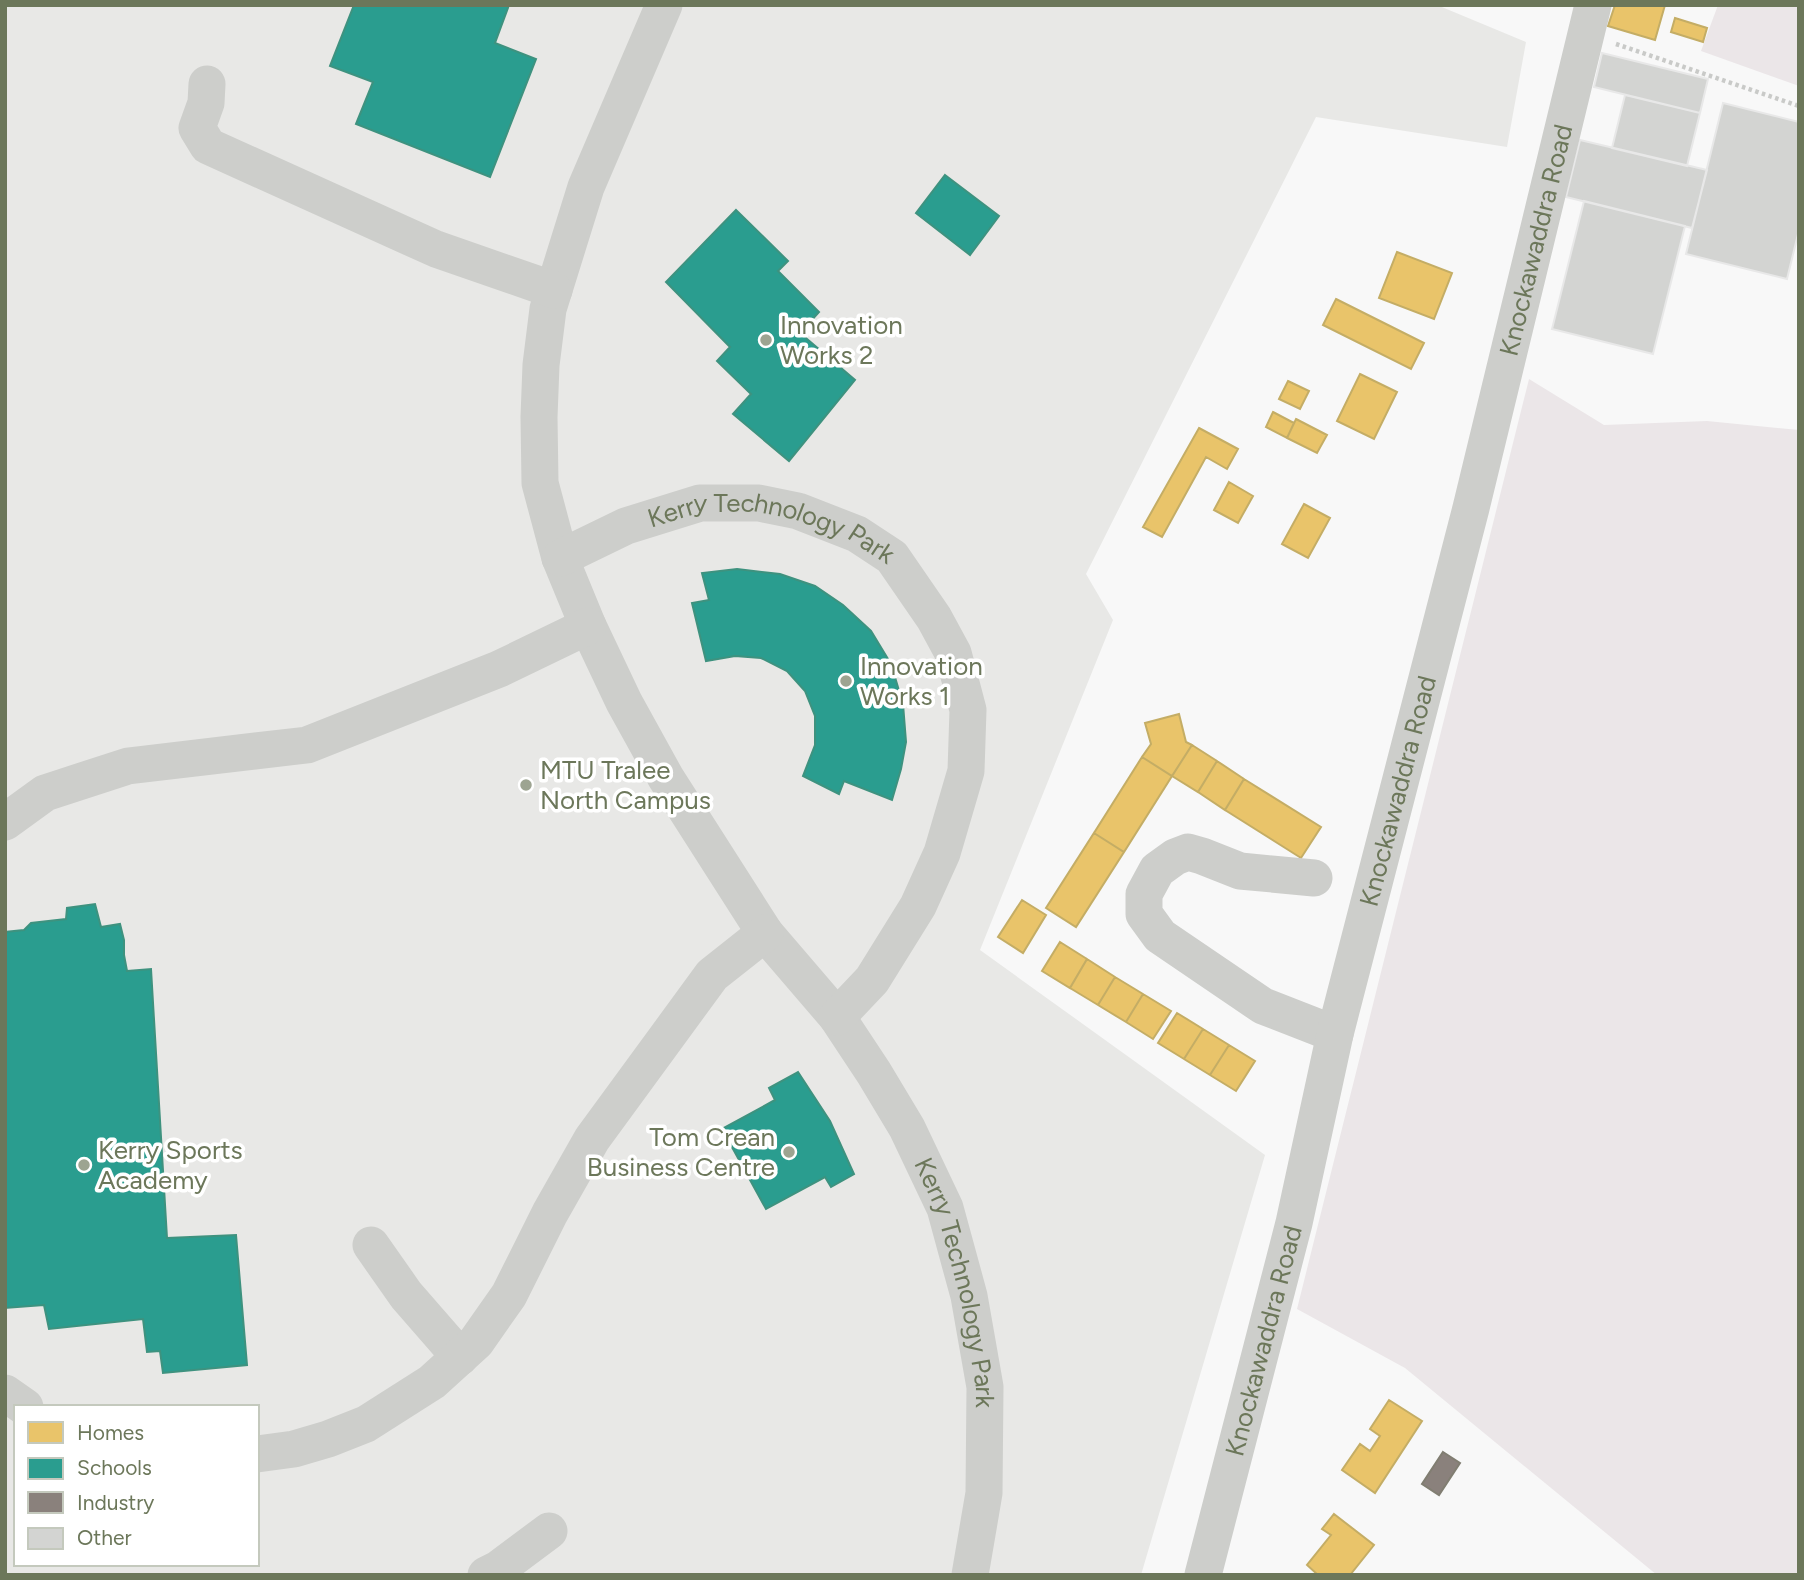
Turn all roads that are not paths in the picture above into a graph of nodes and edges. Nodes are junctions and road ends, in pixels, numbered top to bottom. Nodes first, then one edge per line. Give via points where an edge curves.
1 (664, 5) edge
2 (1589, 20) edge
3 (207, 84) dead end
4 (554, 290) junction
5 (560, 558) junction
6 (588, 626) junction
7 (5, 822) edge
8 (1314, 878) dead end
9 (765, 933) junction
10 (837, 1017) junction
11 (1335, 1034) junction
12 (371, 1245) dead end
13 (460, 1357) junction
14 (5, 1393) edge
15 (22, 1405) edge
16 (259, 1454) edge
17 (549, 1531) dead end
18 (486, 1575) edge
19 (970, 1575) edge
20 (1202, 1575) edge

1 - 4 street, Kerry Technology Park via 586,187
2 - 11 street, Knockawaddra Road via 1471,508
3 - 4 street via 197,128 208,146 436,249
4 - 5 street, Kerry Technology Park via 541,365 540,483
5 - 6 street, Kerry Technology Park
5 - 10 street, Kerry Technology Park via 626,527 701,503 759,503 798,511 857,534 892,556 934,618 953,653 968,710 966,771 942,853 918,906 872,980
6 - 7 street via 499,669 307,745 128,766 45,793
6 - 9 street, Kerry Technology Park via 666,778
8 - 11 street via 1240,870 1188,852 1157,870 1144,894 1144,914 1160,936 1263,1006
9 - 10 street, Kerry Technology Park
9 - 13 street via 712,975 599,1128 509,1294
10 - 19 street, Kerry Technology Park via 907,1128 945,1208 970,1296 985,1387 984,1493
11 - 20 street, Knockawaddra Road via 1294,1223
12 - 13 street via 406,1295
13 - 16 street via 432,1382 366,1424 294,1449
14 - 15 street
17 - 18 street

